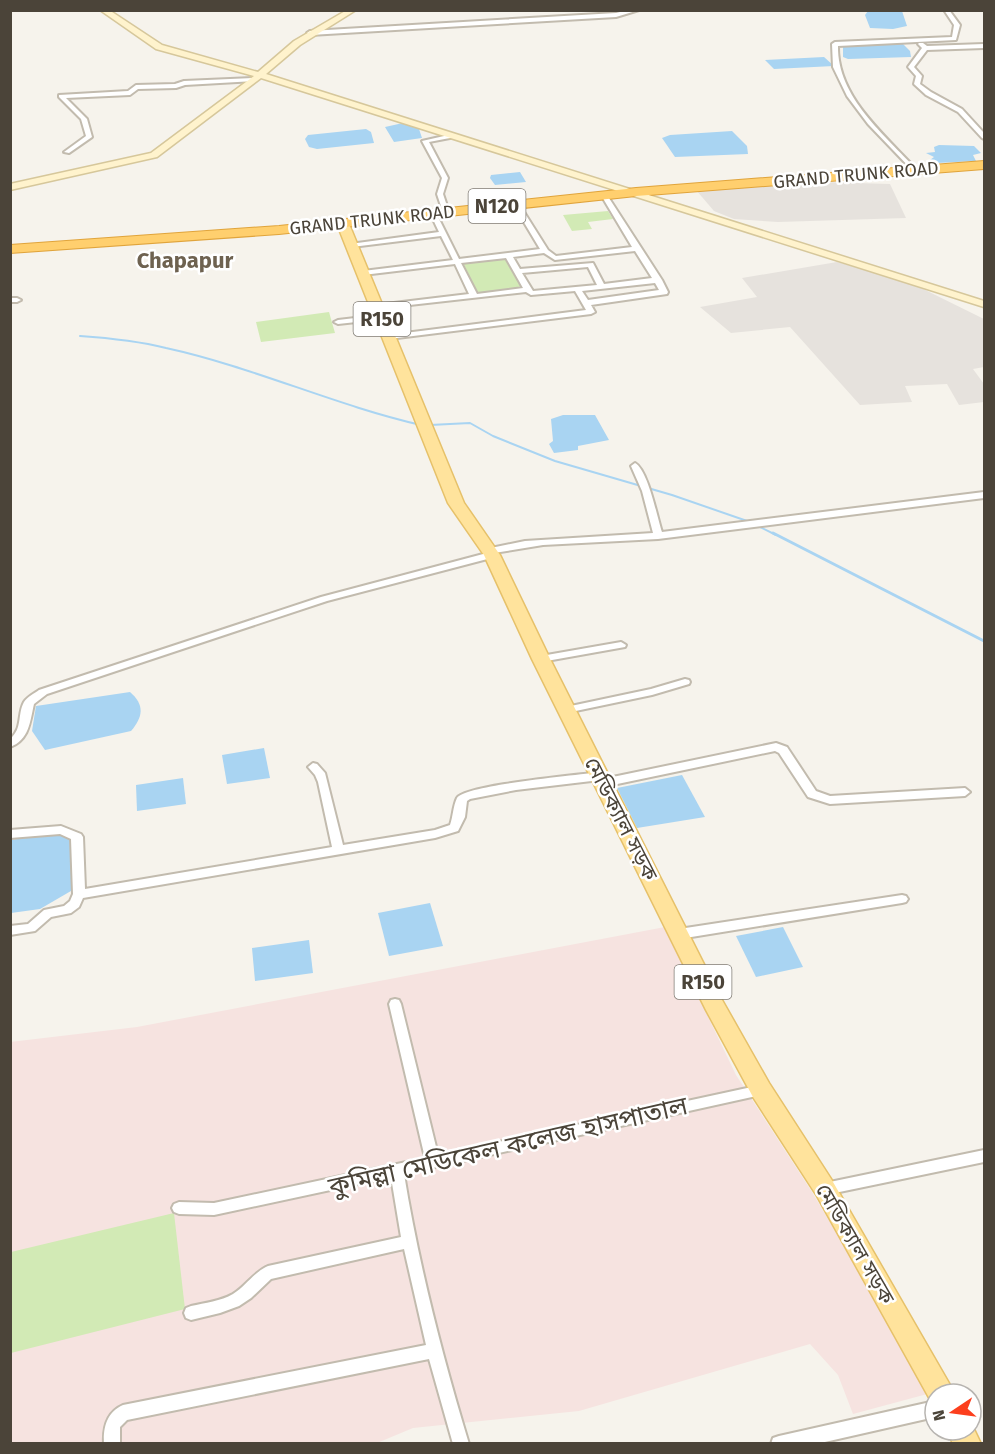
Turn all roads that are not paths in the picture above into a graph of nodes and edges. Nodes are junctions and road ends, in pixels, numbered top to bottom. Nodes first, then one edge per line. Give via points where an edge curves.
1 (103, 10) edge
2 (353, 10) edge
3 (637, 10) edge
4 (946, 10) edge
5 (310, 33) junction
6 (918, 40) junction
7 (984, 46) edge
8 (925, 48) junction
9 (256, 77) junction
10 (453, 136) junction
11 (984, 137) edge
12 (67, 152) dead end
13 (984, 165) edge
14 (915, 171) junction
15 (10, 187) edge
16 (636, 192) junction
17 (604, 195) junction
18 (516, 204) junction
19 (439, 212) junction
20 (343, 224) junction
21 (443, 234) junction
22 (352, 245) junction
23 (638, 248) junction
24 (10, 249) edge
25 (545, 251) junction
26 (508, 256) junction
27 (457, 262) junction
28 (518, 271) junction
29 (363, 273) junction
30 (658, 280) junction
31 (601, 286) junction
32 (577, 289) junction
33 (528, 290) junction
34 (474, 296) junction
35 (586, 303) junction
36 (984, 304) edge
37 (379, 312) junction
38 (338, 322) dead end
39 (389, 337) junction
40 (635, 466) dead end
41 (984, 495) edge
42 (658, 536) junction
43 (491, 553) junction
44 (621, 645) dead end
45 (541, 659) junction
46 (685, 682) dead end
47 (567, 710) junction
48 (10, 744) edge
49 (313, 767) dead end
50 (602, 780) junction
51 (965, 792) dead end
52 (10, 834) edge
53 (339, 851) junction
54 (79, 894) junction
55 (902, 899) dead end
56 (10, 931) edge
57 (680, 934) junction
58 (395, 1004) dead end
59 (761, 1090) junction
60 (984, 1156) edge
61 (433, 1163) junction
62 (397, 1172) junction
63 (825, 1190) junction
64 (179, 1208) dead end
65 (408, 1242) junction
66 (191, 1313) dead end
67 (433, 1351) junction
68 (934, 1382) edge
69 (923, 1412) edge
70 (112, 1443) edge
71 (461, 1443) edge
72 (779, 1443) edge

1 - 9 main road via 159,47
2 - 5 main road
3 - 5 street via 616,15
4 - 6 street via 957,25 956,37
5 - 9 main road
6 - 8 street
6 - 14 street via 835,44 836,66 849,92
7 - 8 street
8 - 11 street via 911,67 919,76 917,84 925,94 951,104
9 - 10 main road
9 - 12 street via 136,87 130,93 61,96 85,117 89,129 89,137
9 - 15 main road via 154,154
10 - 16 main road
10 - 19 street via 425,141 444,177
13 - 14 highway, GRAND TRUNK ROAD / N120
14 - 16 highway, GRAND TRUNK ROAD / N120
16 - 17 highway, GRAND TRUNK ROAD / N120
16 - 36 main road
17 - 18 highway, GRAND TRUNK ROAD / N120
17 - 23 street
18 - 19 highway, GRAND TRUNK ROAD / N120
18 - 25 street
19 - 20 highway, GRAND TRUNK ROAD / N120
19 - 21 street
20 - 22 main road, মেডিক্যাল সড়ক / R150
20 - 24 highway, GRAND TRUNK ROAD / N120
21 - 22 street
21 - 27 street
22 - 29 main road, মেডিক্যাল সড়ক / R150
23 - 25 street via 555,258
23 - 30 street
25 - 26 street
26 - 27 street
26 - 28 street
27 - 29 street
27 - 34 street
28 - 31 street via 590,265
28 - 33 street
29 - 37 main road, মেডিক্যাল সড়ক / R150
30 - 31 street
30 - 35 street via 665,290 662,293
31 - 32 street
32 - 33 street via 531,293
32 - 35 street
33 - 34 street
34 - 37 street
35 - 39 street via 591,312
37 - 38 street
37 - 39 main road, মেডিক্যাল সড়ক / R150
39 - 43 main road, মেডিক্যাল সড়ক / R150 via 456,503
40 - 42 street
41 - 42 street
42 - 43 street via 514,545
43 - 45 main road, মেডিক্যাল সড়ক / R150
43 - 48 street via 324,599 38,695 28,703 23,732
44 - 45 street
45 - 47 main road, মেডিক্যাল সড়ক / R150
46 - 47 street
47 - 50 main road, মেডিক্যাল সড়ক / R150
49 - 53 street via 323,782
50 - 51 street via 776,747 783,750 812,794 830,800
50 - 53 street via 474,794 462,799 454,828
50 - 57 main road, মেডিক্যাল সড়ক / R150
52 - 54 street via 61,830 77,837
53 - 54 street
54 - 56 street via 75,904 66,910 48,913 31,928
55 - 57 street
57 - 59 main road, মেডিক্যাল সড়ক / R150
58 - 61 street
59 - 61 street, কুমিল্লা মেডিকেল কলেজ হাসপাতাল
59 - 63 main road, মেডিক্যাল সড়ক / R150
60 - 63 street
61 - 62 street, কুমিল্লা মেডিকেল কলেজ হাসপাতাল
62 - 64 street, কুমিল্লা মেডিকেল কলেজ হাসপাতাল via 214,1209
62 - 65 street
63 - 68 main road, মেডিক্যাল সড়ক / R150
65 - 66 street via 267,1273 245,1294 227,1304
65 - 67 street
67 - 70 street via 123,1413 111,1427
67 - 71 street
69 - 72 street

